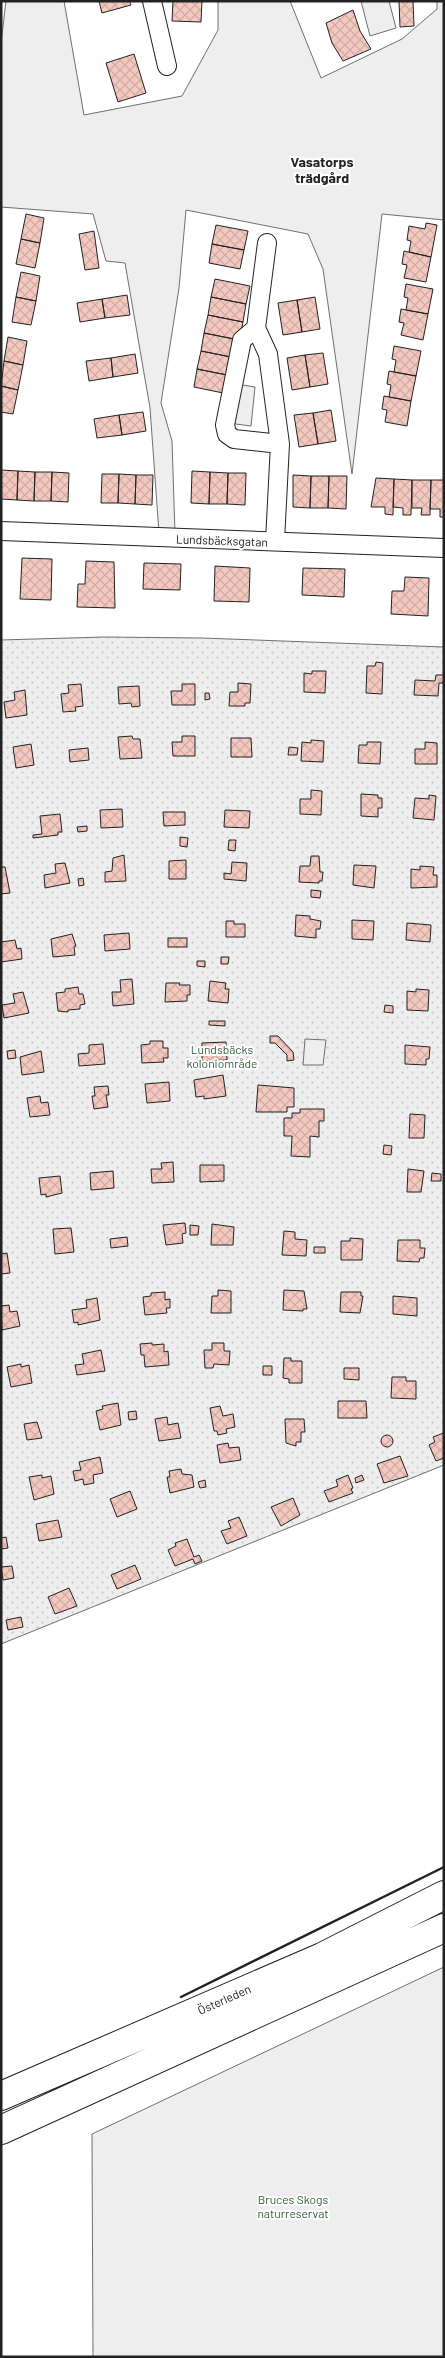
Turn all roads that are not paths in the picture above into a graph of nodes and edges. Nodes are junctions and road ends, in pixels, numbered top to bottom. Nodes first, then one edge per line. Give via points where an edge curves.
1 (152, 1) edge
2 (166, 66) dead end
3 (267, 243) dead end
4 (256, 328) junction
5 (280, 444) junction
6 (1, 532) edge
7 (275, 541) junction
8 (444, 548) edge
9 (444, 1894) edge
10 (444, 1928) edge
11 (1, 2096) edge
12 (1, 2130) edge

1 - 2 street
3 - 4 street
4 - 5 street via 268,354
4 - 5 street via 242,340 226,434 234,439
5 - 7 street
6 - 7 street, Lundsbäcksgatan
7 - 8 street, Lundsbäcksgatan
9 - 11 main road, Österleden via 322,1957
10 - 12 main road

